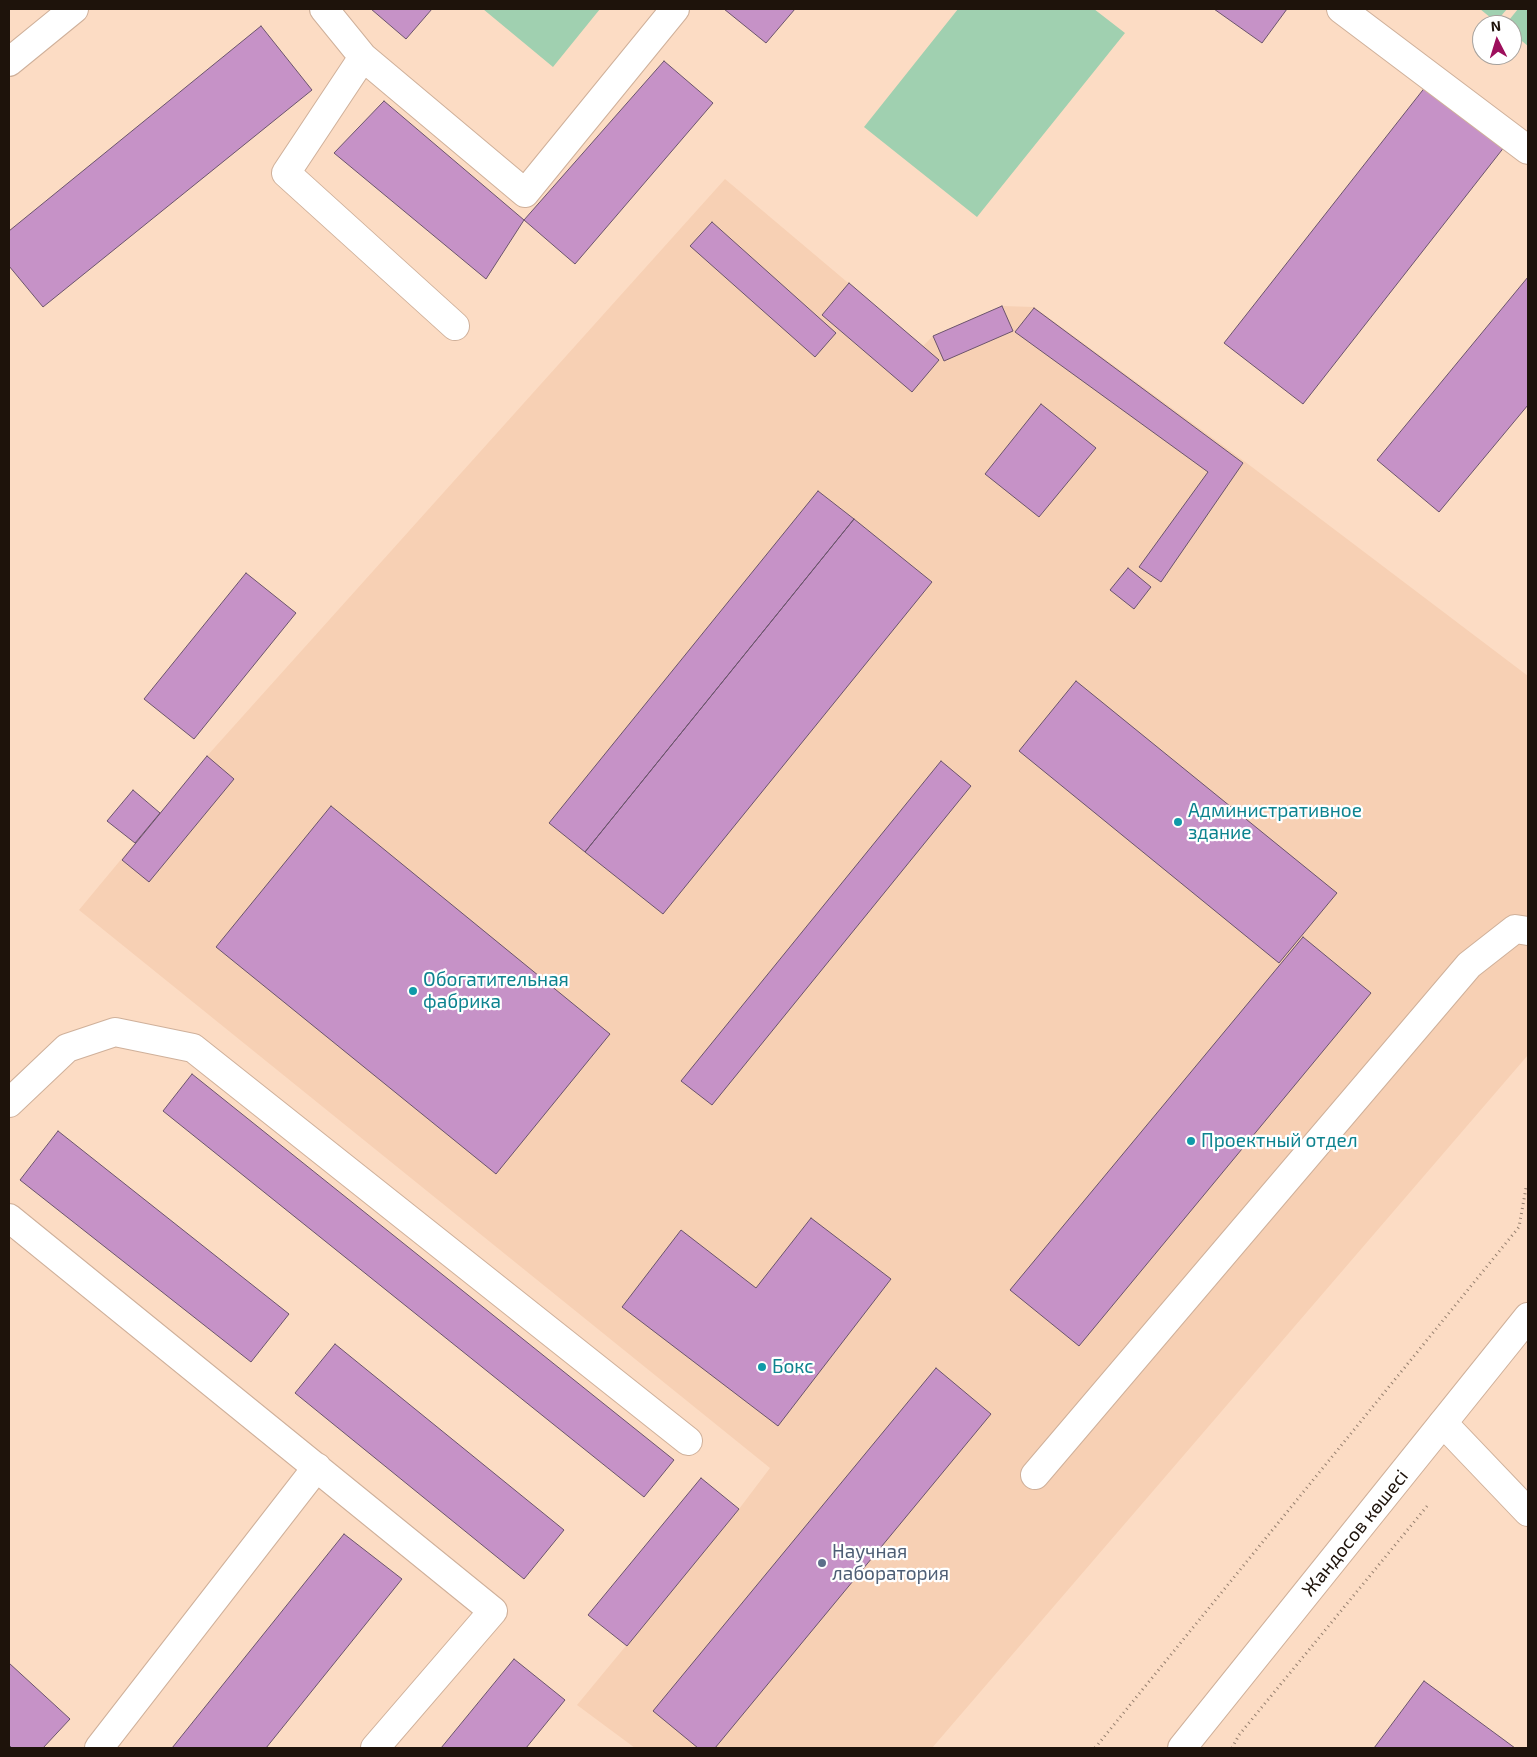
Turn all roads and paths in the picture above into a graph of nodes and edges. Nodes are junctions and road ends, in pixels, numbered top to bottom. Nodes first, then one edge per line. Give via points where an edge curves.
1 (74, 9) edge
2 (324, 9) edge
3 (675, 9) edge
4 (1341, 9) edge
5 (363, 57) junction
6 (9, 62) edge
7 (1528, 150) edge
8 (455, 326) dead end
9 (1528, 931) edge
10 (9, 1103) edge
11 (1528, 1185) edge
12 (9, 1218) edge
13 (1528, 1317) edge
14 (1443, 1423) junction
15 (688, 1441) dead end
16 (317, 1467) junction
17 (1035, 1476) dead end
18 (1428, 1504) dead end
19 (1528, 1512) edge
20 (99, 1748) edge
21 (375, 1748) edge
22 (1095, 1748) edge
23 (1182, 1748) edge
24 (1232, 1748) edge

1 - 6 main road
2 - 5 main road
3 - 5 main road via 525,193
4 - 7 main road
5 - 8 main road via 286,173
9 - 17 main road via 1515,929 1469,965
10 - 15 main road via 67,1048 115,1032 193,1048
11 - 22 path via 1519,1227
12 - 16 main road
13 - 14 main road, Жандосов көшесі
14 - 19 main road
14 - 23 main road, Жандосов көшесі
16 - 20 main road
16 - 21 main road via 493,1611
18 - 24 path via 1239,1735

